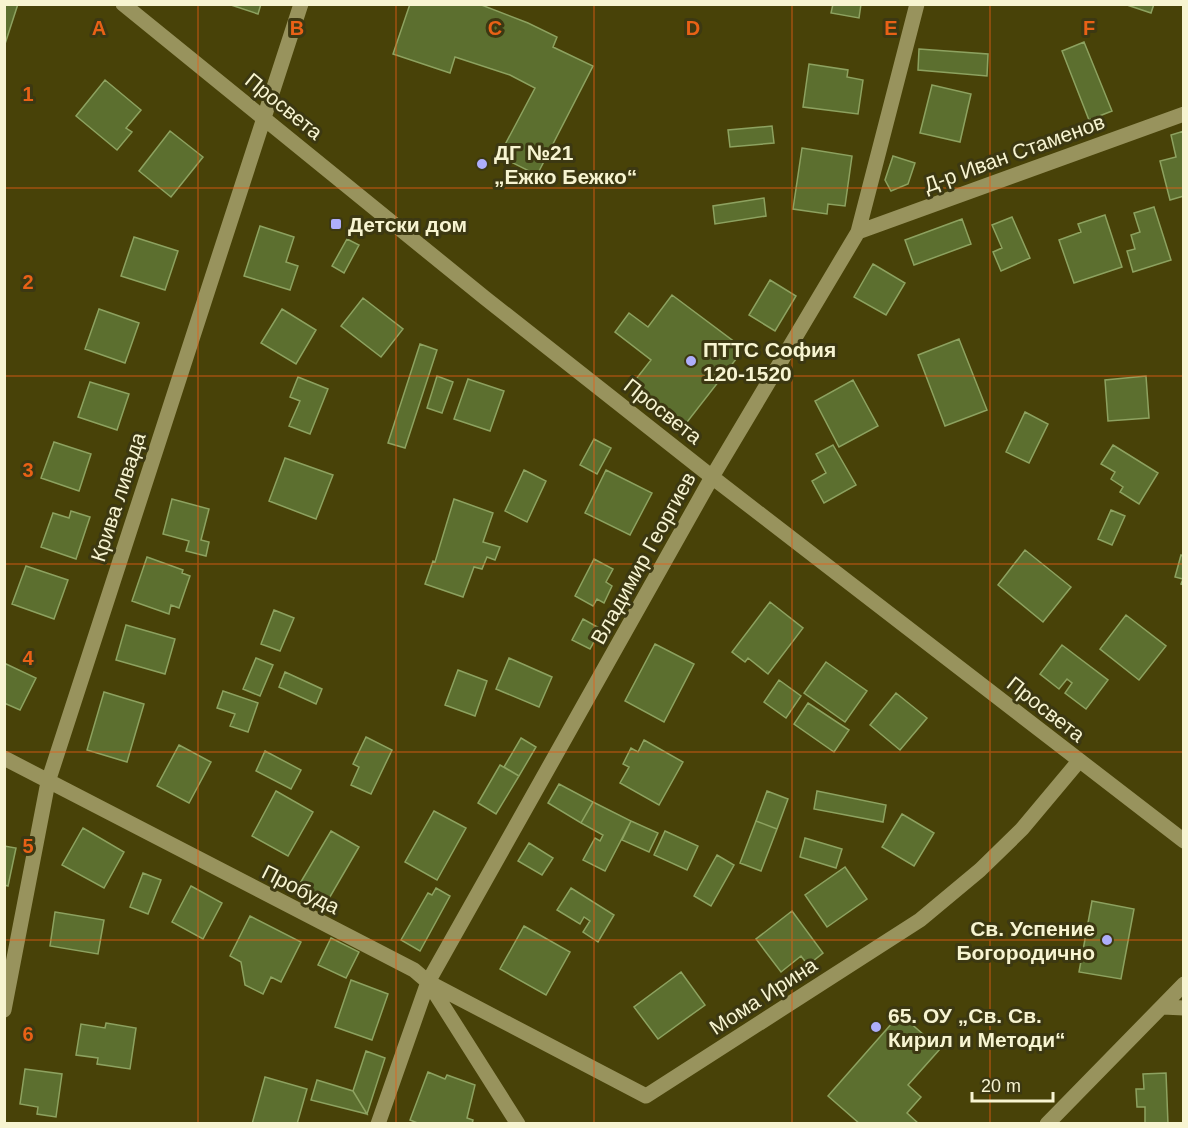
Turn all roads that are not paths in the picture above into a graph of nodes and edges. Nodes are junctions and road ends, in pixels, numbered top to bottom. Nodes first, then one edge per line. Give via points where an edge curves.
1 (123, 4) edge
2 (301, 4) edge
3 (917, 4) edge
4 (1184, 114) edge
5 (263, 116) junction
6 (858, 232) junction
7 (712, 477) junction
8 (4, 758) edge
9 (1079, 761) junction
10 (48, 782) junction
11 (1184, 841) edge
12 (428, 982) junction
13 (1184, 984) edge
14 (1163, 1007) junction
15 (1184, 1008) edge
16 (4, 1010) edge
17 (378, 1124) edge
18 (518, 1124) edge
19 (1047, 1124) edge

1 - 5 street, Просвета
2 - 5 street, Крива ливада
3 - 6 street, Владимир Георгиев
4 - 6 street, Д-р Иван Стаменов
5 - 7 street, Просвета
5 - 10 street, Крива ливада
6 - 7 street, Владимир Георгиев
7 - 9 street, Просвета
7 - 12 street, Владимир Георгиев
8 - 10 street, Пробуда
9 - 11 street, Просвета
9 - 12 street, Мома Ирина via 1022,829 920,920 646,1096
10 - 12 street, Пробуда via 414,970
10 - 16 street, Крива ливада
12 - 17 street, Владимир Георгиев
12 - 18 street, Пробуда
13 - 14 street
14 - 15 street
14 - 19 street

